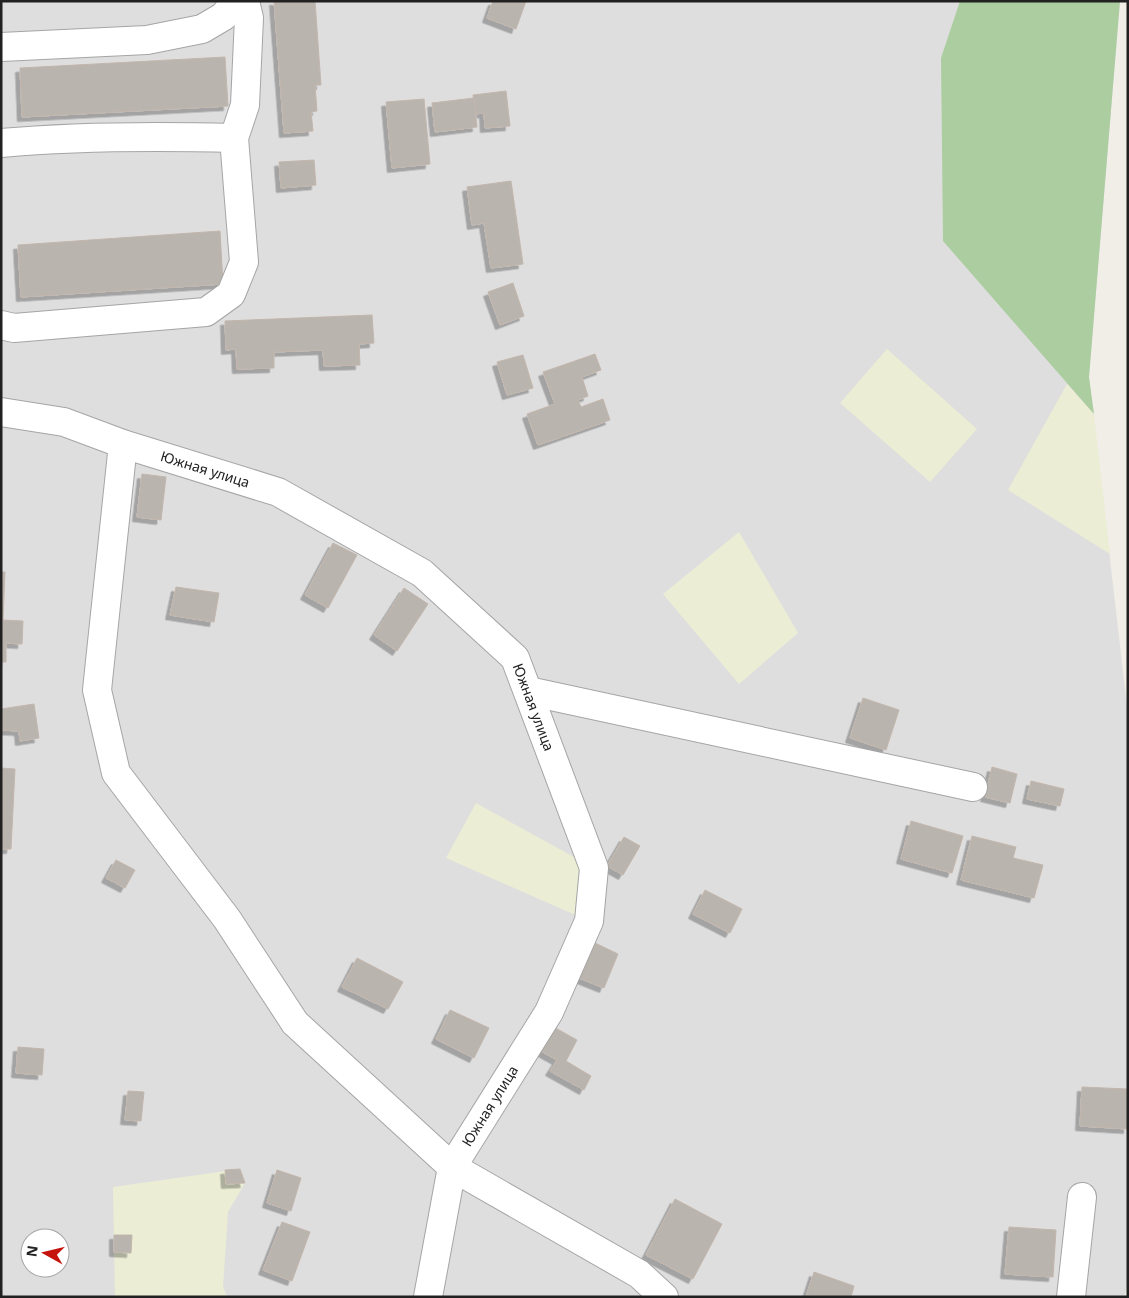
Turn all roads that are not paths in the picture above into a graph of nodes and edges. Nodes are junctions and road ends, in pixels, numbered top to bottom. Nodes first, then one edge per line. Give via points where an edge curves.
1 (235, 1) edge
2 (245, 1) edge
3 (1, 47) edge
4 (234, 138) junction
5 (1, 142) edge
6 (1, 325) edge
7 (1, 412) edge
8 (123, 444) junction
9 (528, 691) junction
10 (973, 787) dead end
11 (452, 1167) junction
12 (1082, 1197) dead end
13 (428, 1297) edge
14 (664, 1297) edge
15 (1071, 1297) edge

1 - 3 street via 224,16 202,29 156,38
2 - 4 street via 248,18 245,105
4 - 5 street
4 - 6 street via 244,262 231,294 206,312 14,328
7 - 8 street, Южная улица via 64,422
8 - 9 street, Южная улица via 278,492 422,572 516,658
8 - 11 street via 97,690 116,773 227,919 294,1023
9 - 10 street
9 - 11 street, Южная улица via 594,868 589,922 549,1012
11 - 13 street, Южная улица
11 - 14 street via 639,1274
12 - 15 street

